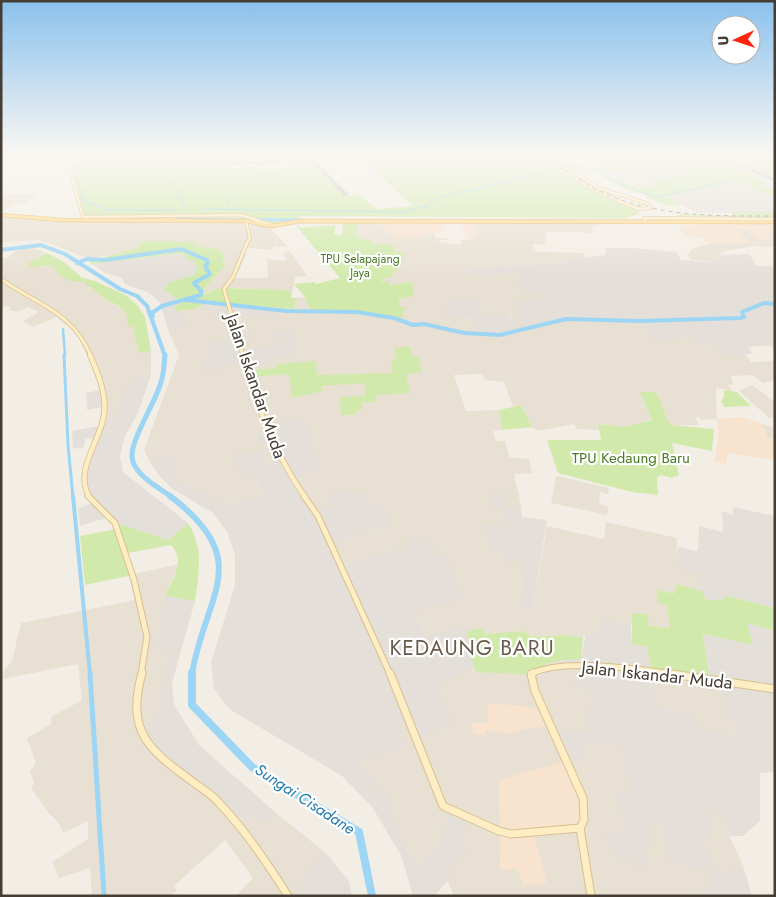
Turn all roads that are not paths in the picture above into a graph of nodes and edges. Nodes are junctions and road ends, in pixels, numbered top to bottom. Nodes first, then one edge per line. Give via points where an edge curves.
1 (77, 196) edge
2 (609, 196) edge
3 (622, 196) edge
4 (1, 215) edge
5 (686, 219) junction
6 (645, 220) junction
7 (246, 221) junction
8 (775, 221) edge
9 (298, 222) junction
10 (691, 222) junction
11 (1, 279) edge
12 (775, 689) edge
13 (580, 828) junction
14 (288, 896) edge
15 (591, 896) edge

1 - 9 street via 83,216 240,214 275,225
2 - 3 street, bridge via 639,209 651,207
4 - 7 main road via 54,220
5 - 6 street
5 - 8 street
5 - 10 street
6 - 9 main road
6 - 10 main road
7 - 9 main road via 271,226
7 - 13 street, Jalan Iskandar Muda via 250,238 233,277 225,287 250,380 275,448 318,516 404,704 443,806 511,834
8 - 9 main road
8 - 10 main road
11 - 14 street via 74,326 101,385 105,403 103,421 86,469 85,485 93,503 115,523 142,613 147,649 136,693 139,728 149,743 218,802 260,853
12 - 13 street, Jalan Iskandar Muda via 705,677 622,670 556,666 536,669 531,674 535,691 583,798 584,820
13 - 15 street

